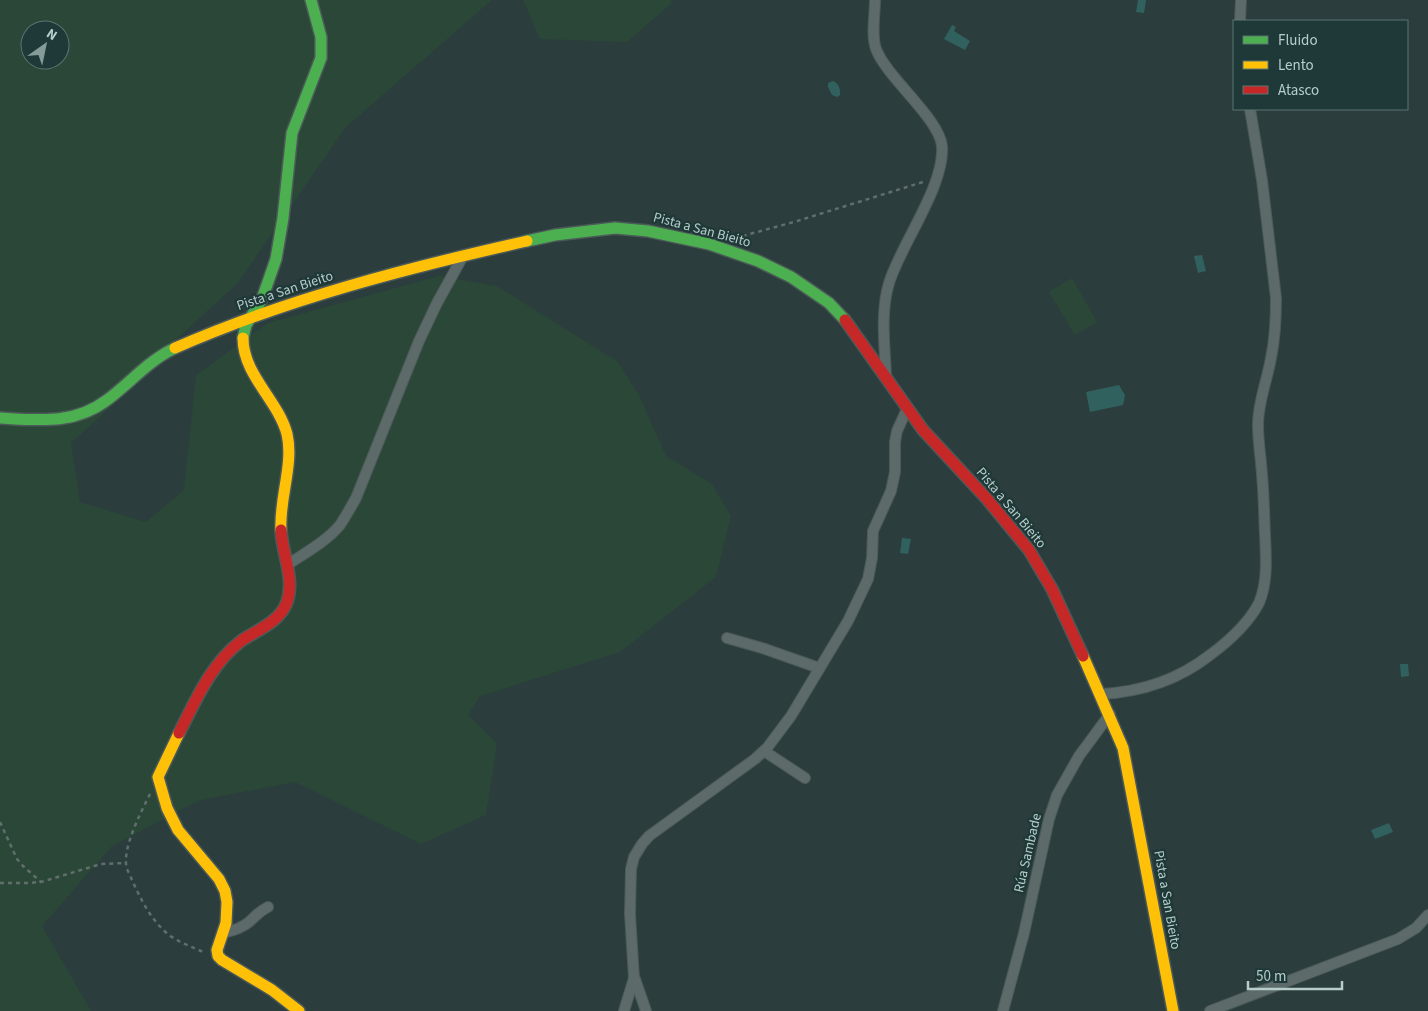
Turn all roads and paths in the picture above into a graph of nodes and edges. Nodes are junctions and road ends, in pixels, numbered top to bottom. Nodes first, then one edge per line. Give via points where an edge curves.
1 (311, 0) edge
2 (875, 0) edge
3 (1241, 0) edge
4 (1240, 20) edge
5 (1250, 110) edge
6 (937, 177) junction
7 (734, 239) dead end
8 (463, 256) junction
9 (250, 318) junction
10 (886, 378) junction
11 (907, 409) junction
12 (0, 418) edge
13 (287, 565) junction
14 (727, 638) dead end
15 (819, 668) junction
16 (1101, 694) junction
17 (1110, 714) junction
18 (764, 751) junction
19 (158, 777) junction
20 (805, 778) dead end
21 (0, 822) edge
22 (125, 863) junction
23 (41, 882) junction
24 (0, 883) edge
25 (268, 907) dead end
26 (1428, 915) edge
27 (224, 933) junction
28 (222, 960) junction
29 (634, 978) junction
30 (299, 1011) edge
31 (624, 1011) edge
32 (646, 1011) edge
33 (1003, 1011) edge
34 (1174, 1011) edge
35 (1210, 1011) edge

1 - 9 street via 321,44 320,59 292,133 278,255 262,299
2 - 6 street via 876,48 941,141
3 - 4 street
5 - 16 street via 1276,298 1271,357 1260,400 1258,425 1265,549 1263,592 1246,623 1197,665 1148,688
6 - 7 path
6 - 10 street via 888,284 884,322
8 - 9 street, Pista a San Bieito via 349,286
8 - 10 street, Pista a San Bieito via 555,235 615,228 648,231 709,244 776,269 820,297 848,324
8 - 13 street via 419,342 347,514 326,538
9 - 12 street, Pista a San Bieito via 172,349 106,401 74,417 49,421
9 - 13 street via 243,330 244,353 288,436 280,534
10 - 11 street, Pista a San Bieito
11 - 15 street via 897,431 891,491 873,531 868,579 848,621
11 - 16 street, Pista a San Bieito via 1030,550
13 - 19 street via 290,589 281,614 222,659 211,674
14 - 15 street
15 - 18 street via 792,716
16 - 17 street, Pista a San Bieito
17 - 33 street, Rúa Sambade via 1079,756 1057,795
17 - 34 street, Pista a San Bieito via 1126,762
18 - 20 street
18 - 29 street via 650,836 634,857 630,914
19 - 22 path via 135,827
19 - 27 street via 167,808 178,830 219,879 225,891
21 - 23 path via 17,859
22 - 23 path via 101,864
22 - 28 path via 145,908 159,926 180,942
23 - 24 path
25 - 27 street via 238,929
26 - 35 street via 1416,928 1398,939
27 - 28 street via 217,950
28 - 30 street via 265,985
29 - 31 street
29 - 32 street

